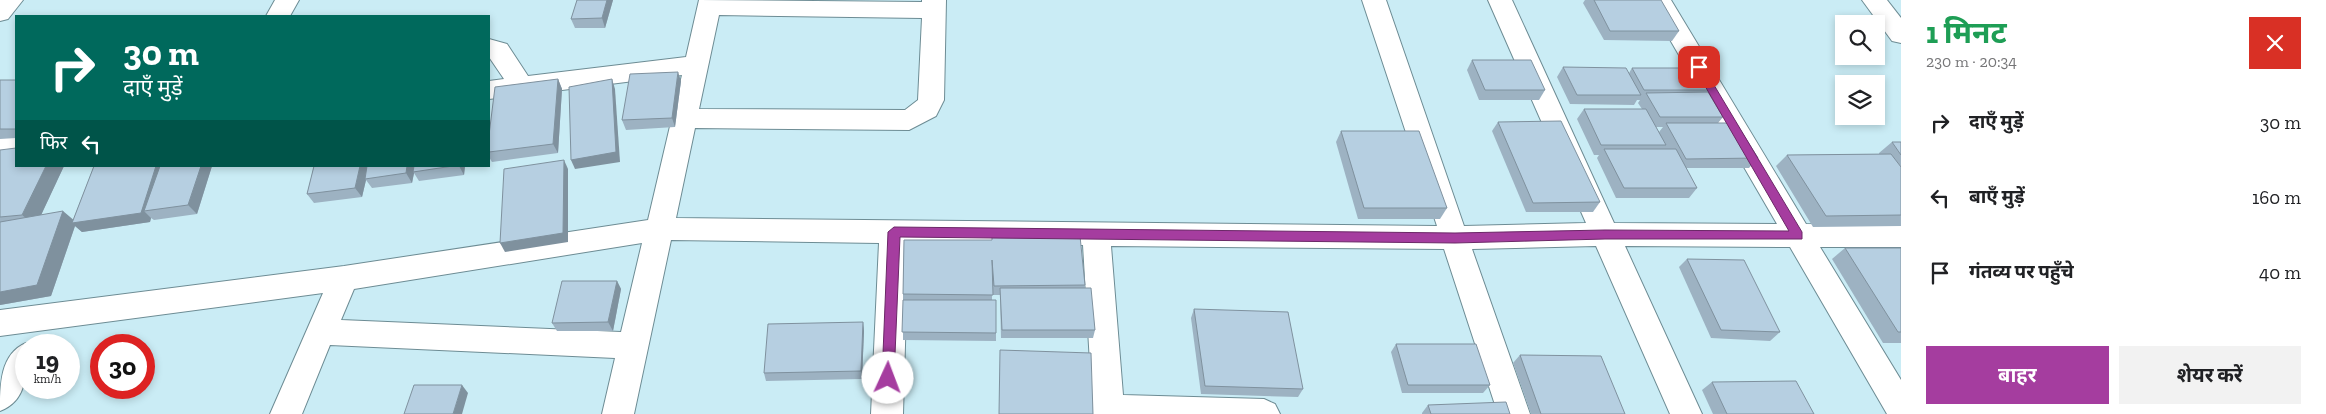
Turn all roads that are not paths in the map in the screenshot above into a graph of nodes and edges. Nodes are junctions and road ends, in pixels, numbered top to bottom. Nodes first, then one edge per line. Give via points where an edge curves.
1 (11, 0) edge
2 (287, 0) edge
3 (1374, 0) edge
4 (1500, 0) edge
5 (1659, 0) edge
6 (1874, 0) edge
7 (711, 4) edge
8 (934, 5) edge
9 (0, 14) edge
10 (279, 15) edge
11 (0, 27) edge
12 (15, 27) edge
13 (1901, 35) edge
14 (490, 48) edge
15 (697, 64) junction
16 (520, 86) junction
17 (490, 90) edge
18 (685, 118) junction
19 (15, 144) edge
20 (0, 145) edge
21 (660, 229) junction
22 (894, 232) junction
23 (1096, 234) junction
24 (1605, 234) junction
25 (1798, 235) junction
26 (1901, 236) edge
27 (1455, 238) junction
28 (344, 278) junction
29 (51, 317) junction
30 (0, 324) edge
31 (321, 332) junction
32 (40, 334) edge
33 (634, 346) junction
34 (15, 373) edge
35 (0, 397) edge
36 (1901, 409) edge
37 (1109, 411) edge
38 (286, 414) edge
39 (618, 414) edge
40 (886, 414) edge
41 (1264, 414) edge
42 (1514, 414) edge
43 (1686, 414) edge

1 - 9 street
2 - 10 street
3 - 27 street
4 - 24 street
5 - 25 street
6 - 13 street
7 - 8 street
7 - 15 street
8 - 18 street via 931,100 927,108 908,120
11 - 12 street
14 - 16 street via 498,50
15 - 16 street
15 - 18 street
16 - 17 street
18 - 21 street
19 - 20 street
21 - 22 street
21 - 28 street
21 - 33 street
22 - 23 street
22 - 40 street
23 - 27 street
23 - 37 street
24 - 25 street
24 - 27 street
24 - 43 street
25 - 26 street
25 - 36 street
27 - 42 street
28 - 29 street
28 - 31 street
29 - 30 street
29 - 32 street
31 - 33 street
31 - 38 street
33 - 39 street
34 - 35 street
37 - 41 street

